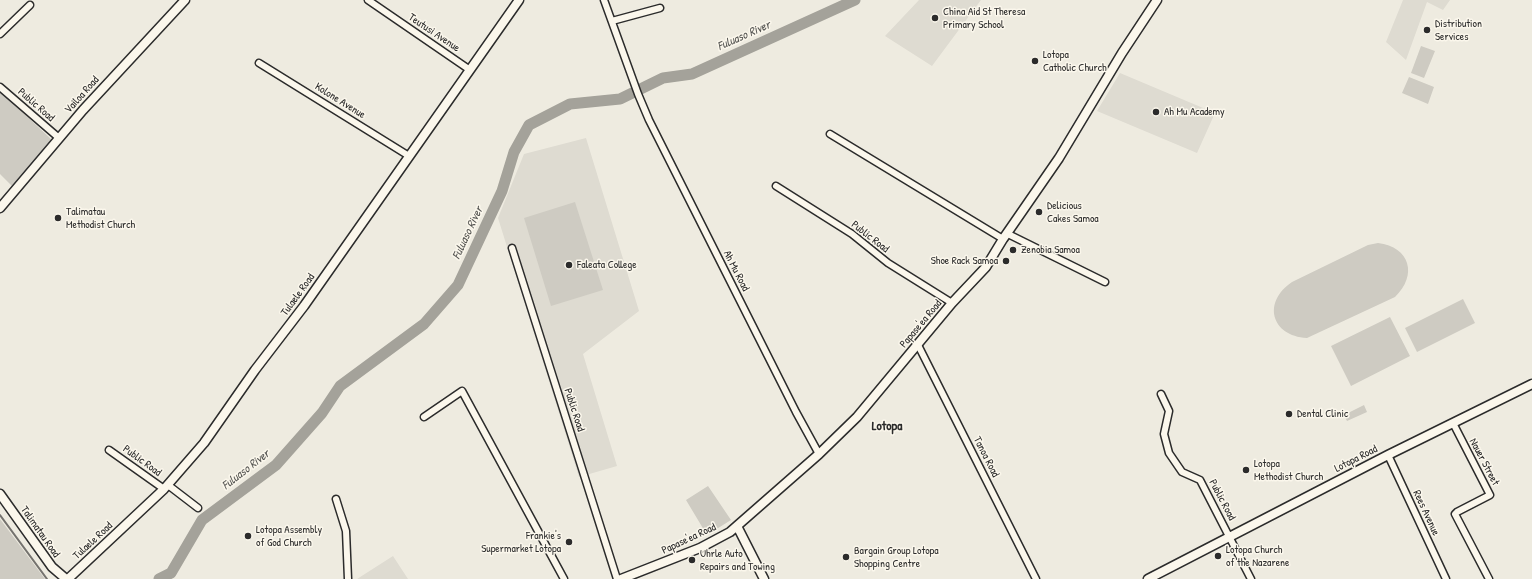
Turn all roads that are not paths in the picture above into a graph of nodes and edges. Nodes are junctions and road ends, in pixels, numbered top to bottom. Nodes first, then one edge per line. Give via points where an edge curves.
1 (185, 0) edge
2 (368, 0) edge
3 (519, 0) edge
4 (604, 0) edge
5 (1158, 0) edge
6 (30, 5) dead end
7 (660, 8) dead end
8 (612, 21) junction
9 (0, 34) edge
10 (259, 63) dead end
11 (470, 70) junction
12 (0, 86) edge
13 (830, 134) dead end
14 (59, 138) junction
15 (409, 156) junction
16 (776, 186) dead end
17 (0, 208) edge
18 (1005, 237) junction
19 (512, 248) dead end
20 (1105, 282) dead end
21 (952, 304) junction
22 (918, 345) junction
23 (1532, 384) edge
24 (1160, 394) dead end
25 (424, 418) dead end
26 (1453, 423) junction
27 (109, 450) dead end
28 (819, 454) junction
29 (1388, 456) junction
30 (166, 487) junction
31 (0, 494) edge
32 (336, 499) dead end
33 (198, 508) dead end
34 (737, 526) junction
35 (1230, 537) junction
36 (67, 579) edge
37 (348, 579) edge
38 (564, 579) edge
39 (617, 579) edge
40 (621, 579) edge
41 (764, 579) edge
42 (1036, 579) edge
43 (1148, 579) edge
44 (1251, 579) edge
45 (1446, 579) edge
46 (1489, 579) edge

1 - 14 street, Vailoa Road
2 - 11 street, Teutusi Avenue
3 - 11 street, Tulaele Road
4 - 8 street
5 - 18 street, Papase'ea Road via 1122,53 1059,158
6 - 9 street
7 - 8 street
8 - 28 street, Ah Mu Road via 649,120
10 - 15 street, Kolone Avenue
11 - 15 street, Tulaele Road
12 - 14 street, Public Road
13 - 18 street
14 - 17 street, Vailoa Road
15 - 30 street, Tulaele Road via 204,444
16 - 21 street, Public Road via 852,234 888,263
18 - 20 street
18 - 21 street, Papase'ea Road via 986,267
19 - 39 street, Public Road
21 - 22 street, Papase'ea Road
22 - 28 street, Papase'ea Road via 857,418
22 - 42 street, Tanoa Road
23 - 26 street, Lotopa Road
24 - 35 street, Public Road via 1169,411 1164,434 1169,453 1182,472 1200,480
25 - 38 street via 462,391
26 - 29 street, Lotopa Road
26 - 46 street, Nauer Street via 1489,492 1489,496 1455,514
27 - 30 street, Public Road
28 - 34 street, Papase'ea Road
29 - 35 street, Lotopa Road
29 - 45 street, Rees Avenue
30 - 33 street, Public Road
30 - 36 street, Tulaele Road
31 - 36 street, Talimatau Road via 52,567
32 - 37 street via 346,531
34 - 40 street, Papase'ea Road via 700,548
34 - 41 street
35 - 43 street, Lotopa Road
35 - 44 street, Public Road

